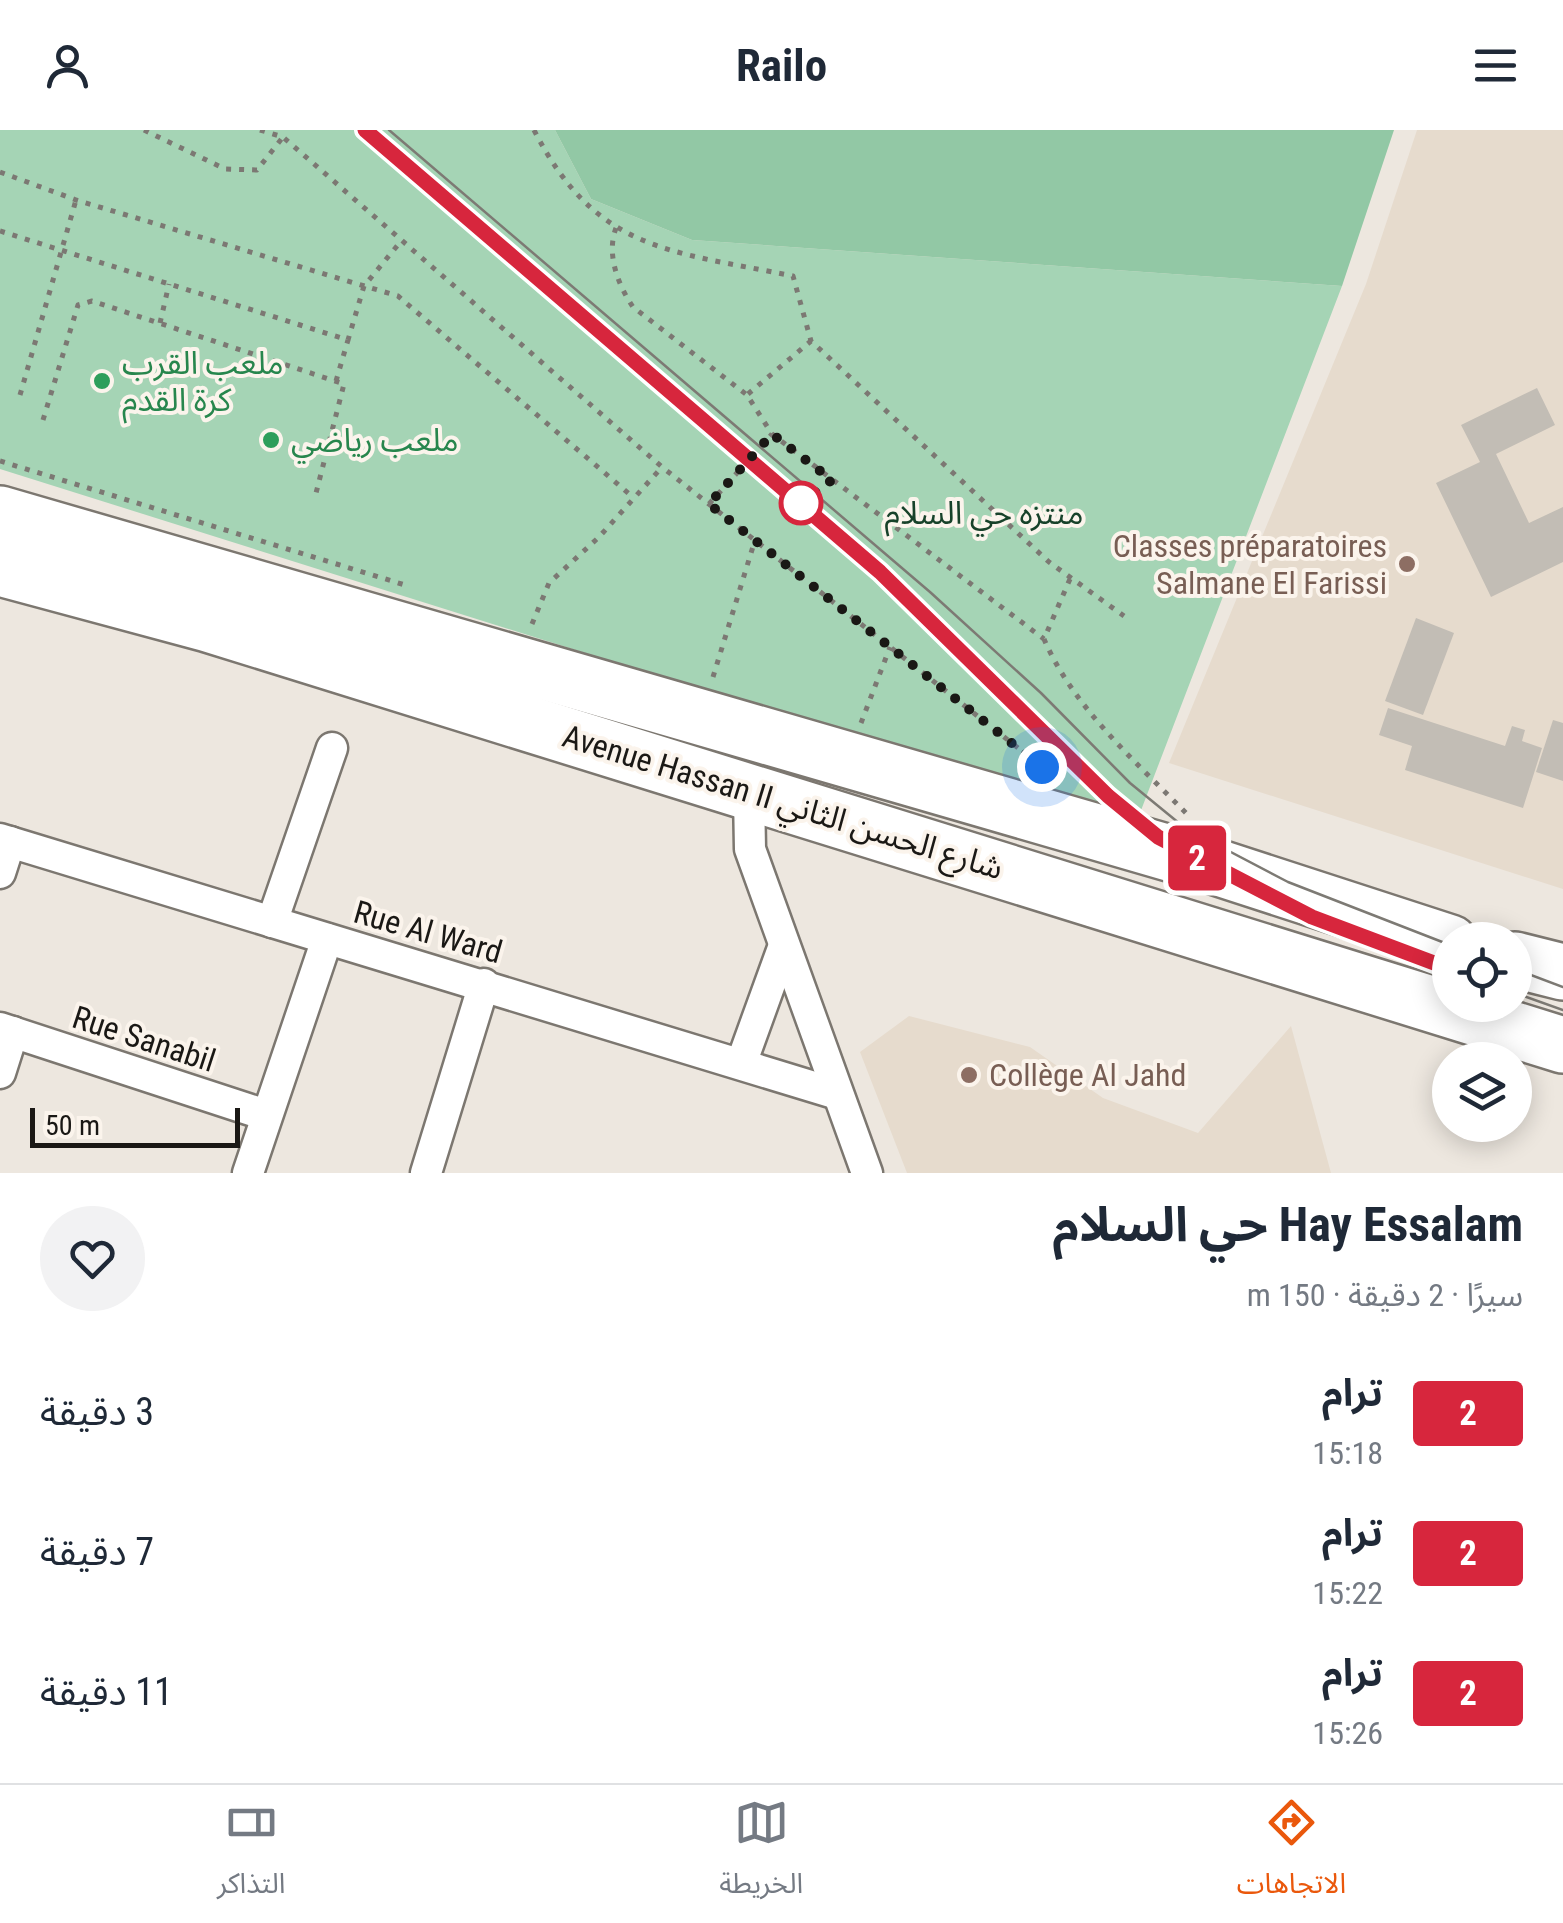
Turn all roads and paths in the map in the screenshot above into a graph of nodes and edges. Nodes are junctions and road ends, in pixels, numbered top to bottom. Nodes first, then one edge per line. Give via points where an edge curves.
1 (144, 130) edge
2 (260, 130) edge
3 (534, 130) edge
4 (283, 137) junction
5 (0, 172) edge
6 (76, 200) junction
7 (616, 228) junction
8 (0, 232) edge
9 (402, 240) junction
10 (61, 250) junction
11 (169, 284) junction
12 (364, 286) junction
13 (160, 323) junction
14 (348, 340) junction
15 (811, 341) junction
16 (336, 382) junction
17 (20, 395) dead end
18 (748, 395) junction
19 (43, 420) dead end
20 (772, 434) junction
21 (662, 466) junction
22 (315, 497) dead end
23 (634, 498) junction
24 (709, 504) junction
25 (0, 514) edge
26 (755, 540) junction
27 (0, 568) edge
28 (1070, 579) junction
29 (1124, 616) dead end
30 (1044, 639) junction
31 (890, 647) junction
32 (522, 666) junction
33 (712, 680) dead end
34 (860, 726) dead end
35 (332, 748) dead end
36 (1057, 779) dead end
37 (750, 794) junction
38 (1199, 826) dead end
39 (5, 840) edge
40 (0, 872) edge
41 (272, 922) junction
42 (1432, 937) edge
43 (328, 938) junction
44 (784, 948) junction
45 (1532, 964) edge
46 (1563, 972) edge
47 (484, 984) junction
48 (6, 1030) edge
49 (1563, 1045) edge
50 (741, 1064) junction
51 (0, 1073) edge
52 (837, 1094) junction
53 (266, 1116) junction
54 (248, 1173) edge
55 (426, 1173) edge
56 (867, 1173) edge

1 - 4 path via 225,169 257,170
2 - 4 path
3 - 7 path via 552,166 594,215
4 - 9 path
5 - 6 path
6 - 10 path
6 - 12 path
7 - 15 path via 670,250 793,276
7 - 18 path via 610,244 633,307
8 - 10 path
9 - 12 path
9 - 21 path
10 - 11 path
10 - 17 path
11 - 13 path
11 - 14 path
12 - 14 path
12 - 23 path via 398,296
13 - 16 path
13 - 19 path via 83,300
14 - 16 path
15 - 18 path
15 - 28 path
16 - 22 path via 344,384
18 - 20 path
20 - 24 path
20 - 30 path
21 - 23 path
21 - 24 path
23 - 32 path via 549,583
24 - 26 path
25 - 32 highway, Avenue Hassan II شارع الحسن الثاني
26 - 31 path
26 - 33 path
27 - 37 highway, Avenue Hassan II شارع الحسن الثاني via 208,624
28 - 29 path
28 - 30 path
30 - 38 path via 1058,671
31 - 34 path
31 - 36 path
32 - 42 highway, Avenue Hassan II شارع الحسن الثاني via 1207,864
35 - 41 street
37 - 44 street via 750,849
37 - 49 highway, Avenue Hassan II شارع الحسن الثاني
39 - 40 street
39 - 41 street, Rue Al Ward
41 - 43 street, Rue Al Ward
43 - 47 street, Rue Al Ward
43 - 53 street
44 - 50 street
44 - 52 street
45 - 46 highway
47 - 50 street, Rue Al Ward
47 - 55 street
48 - 51 street
48 - 53 street, Rue Sanabil
50 - 52 street, Rue Al Ward
52 - 56 street
53 - 54 street

